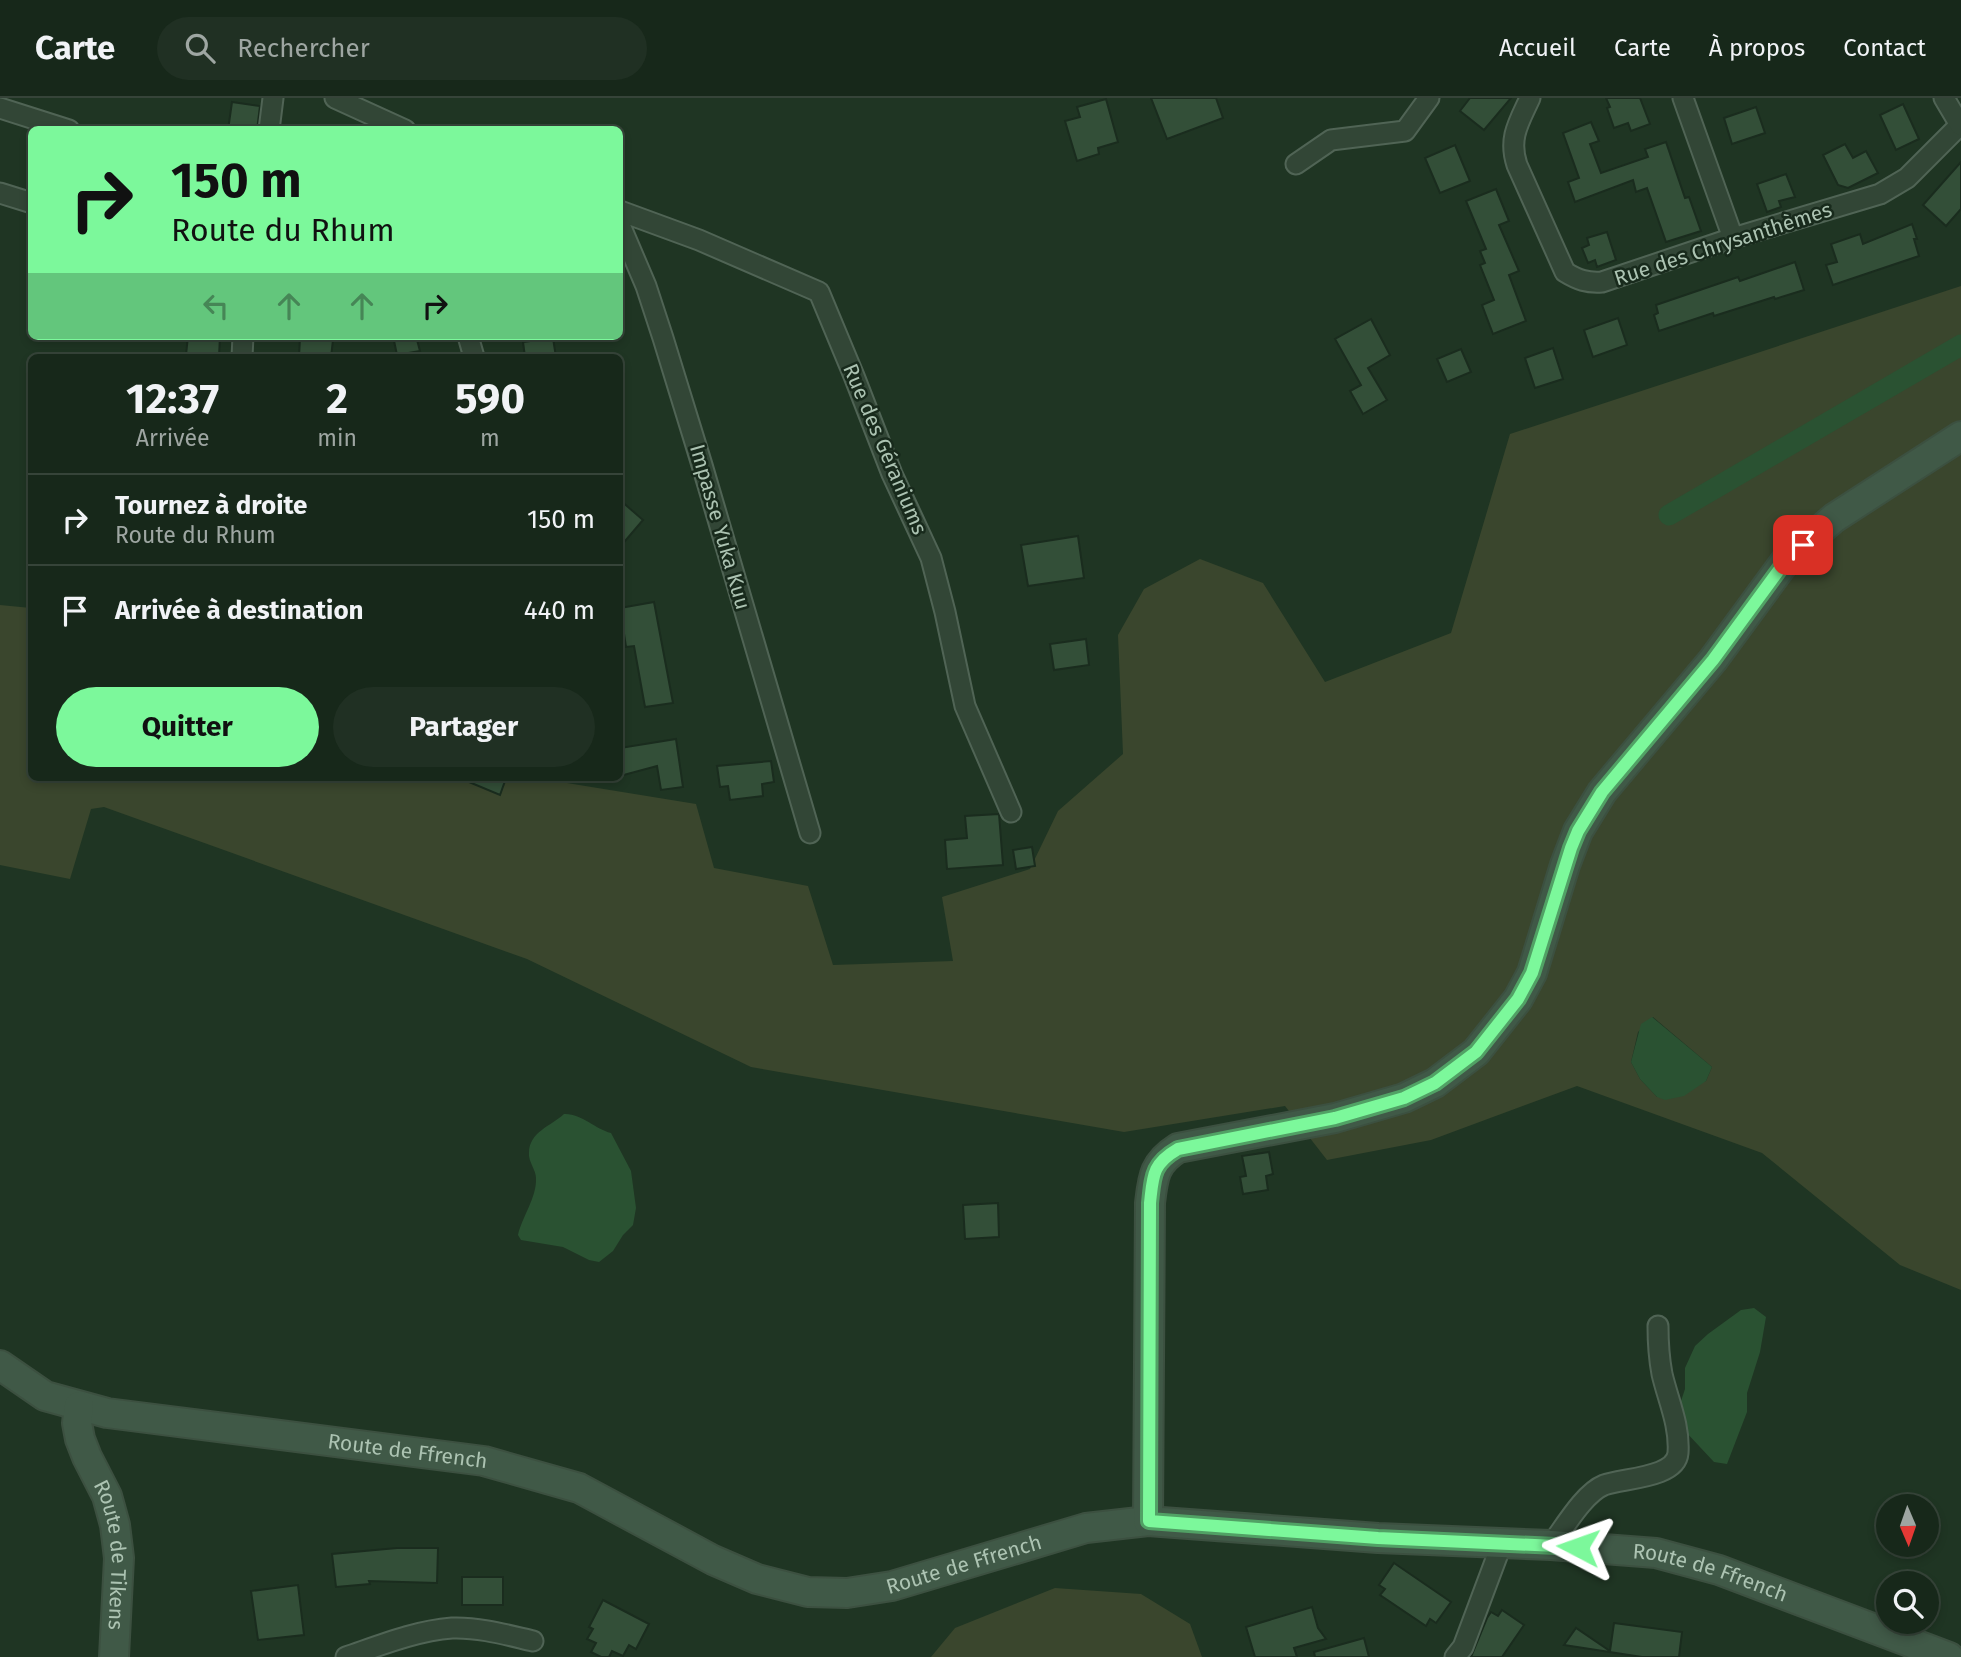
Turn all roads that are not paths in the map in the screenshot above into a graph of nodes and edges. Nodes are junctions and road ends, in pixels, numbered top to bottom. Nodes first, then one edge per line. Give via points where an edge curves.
1 (273, 98) edge
2 (335, 98) edge
3 (1429, 98) edge
4 (1530, 98) edge
5 (1683, 98) edge
6 (1944, 98) edge
7 (0, 108) edge
8 (1961, 124) edge
9 (56, 126) edge
10 (270, 126) edge
11 (396, 126) edge
12 (1296, 164) dead end
13 (0, 193) edge
14 (28, 202) edge
15 (623, 212) edge
16 (623, 232) edge
17 (1733, 238) junction
18 (1961, 436) edge
19 (1011, 812) dead end
20 (810, 833) dead end
21 (1658, 1326) dead end
22 (0, 1365) edge
23 (45, 1396) junction
24 (79, 1406) junction
25 (87, 1457) junction
26 (1149, 1521) junction
27 (1502, 1543) junction
28 (1552, 1545) junction
29 (533, 1641) dead end
30 (114, 1657) edge
31 (346, 1657) edge
32 (1455, 1657) edge
33 (1949, 1657) edge

1 - 10 street
2 - 11 street
3 - 12 street via 1405,131 1331,140
4 - 17 street, Rue des Chrysanthèmes via 1516,128 1513,154 1565,272 1587,283 1602,282
5 - 17 street
6 - 8 street, Rue des Chrysanthèmes
7 - 9 street
8 - 17 street, Rue des Chrysanthèmes via 1907,178 1880,194
13 - 14 street
15 - 19 street, Rue des Géraniums via 819,292 891,474 931,558 965,706
16 - 20 street, Impasse Yuka Kuu via 663,338
18 - 26 main road via 1834,518 1787,559 1713,660 1602,792 1578,831 1532,973 1518,999 1476,1052 1435,1083 1404,1098 1335,1118 1178,1149 1165,1157 1153,1174 1150,1203
21 - 28 street via 1658,1350 1676,1424 1678,1455 1673,1465 1659,1472 1602,1486 1589,1495
22 - 23 main road, Route de Ffrench
23 - 24 main road, Route de Ffrench
23 - 25 main road, Route de Tikens
24 - 25 main road, Route de Tikens via 78,1431
24 - 26 main road, Route de Ffrench via 484,1461 579,1488 713,1560 757,1579 808,1592 847,1593 892,1586 1086,1528
25 - 30 main road, Route de Tikens via 107,1496 115,1525 119,1558
26 - 27 main road, Route de Ffrench
27 - 28 main road, Route de Ffrench
27 - 32 street via 1463,1647
28 - 33 main road, Route de Ffrench via 1656,1553 1719,1570
29 - 31 street via 453,1628 415,1634

